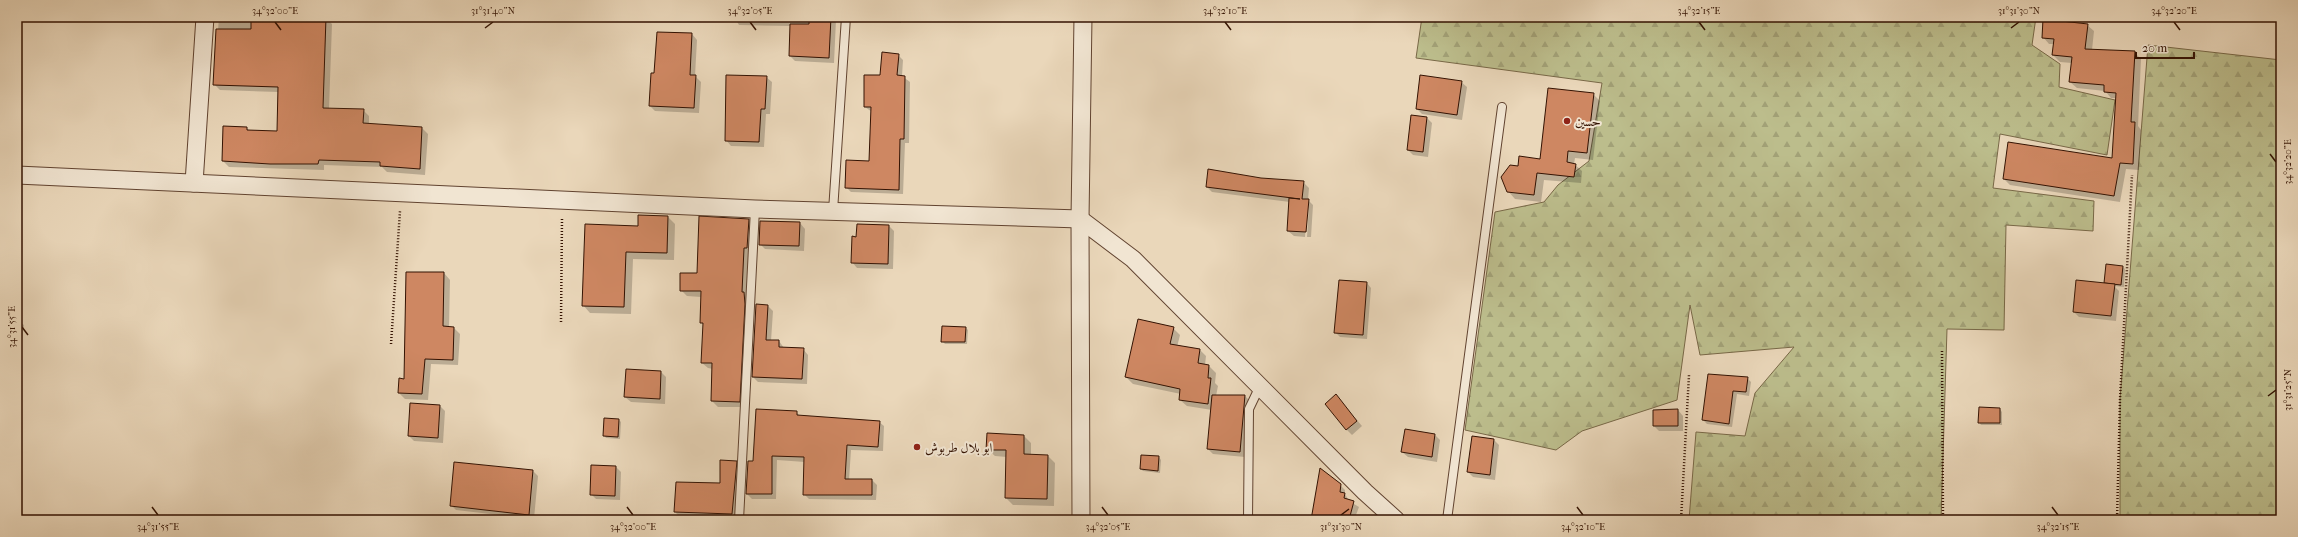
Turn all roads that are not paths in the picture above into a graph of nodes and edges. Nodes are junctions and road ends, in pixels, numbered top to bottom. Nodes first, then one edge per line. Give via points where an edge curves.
1 (205, 17) edge
2 (846, 17) edge
3 (1083, 17) edge
4 (1502, 107) dead end
5 (17, 175) edge
6 (194, 183) junction
7 (755, 209) junction
8 (833, 212) junction
9 (1080, 219) junction
10 (1260, 386) junction
11 (739, 520) edge
12 (1081, 520) edge
13 (1248, 520) edge
14 (1396, 520) edge
15 (1447, 520) edge

1 - 6 street
2 - 8 lane
3 - 9 street
4 - 15 lane
5 - 6 street
6 - 7 street
7 - 8 street
7 - 11 lane
8 - 9 street
9 - 10 street via 1134,259
9 - 12 street
10 - 13 lane via 1248,409
10 - 14 street

